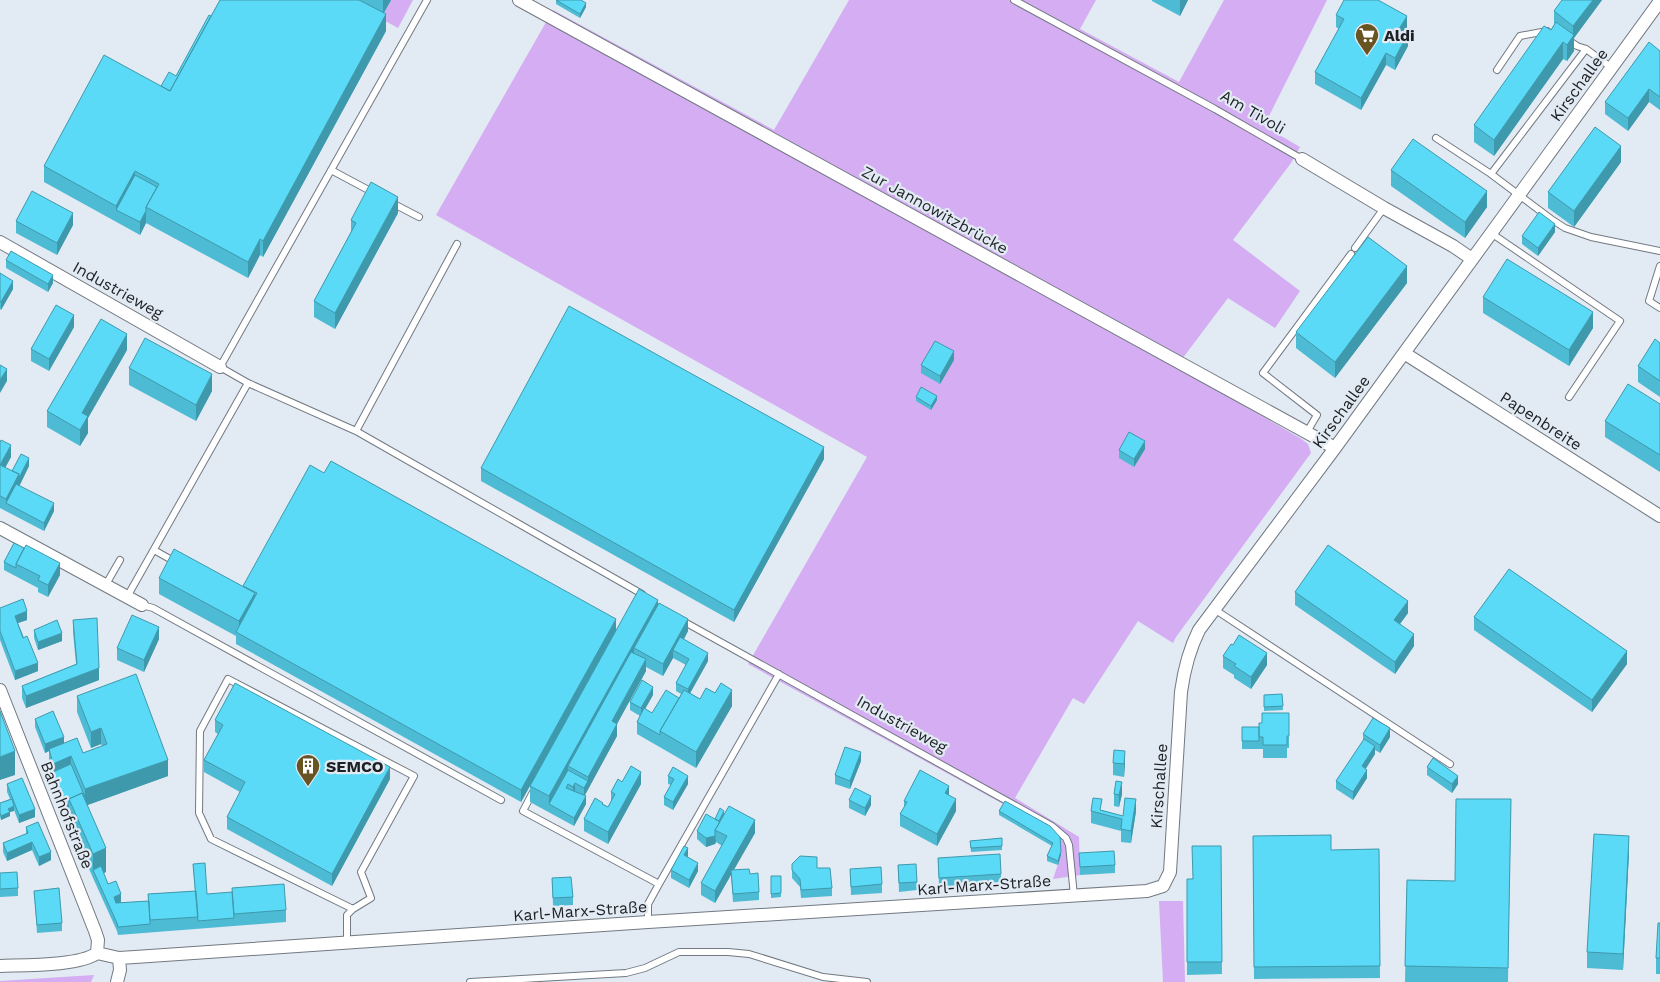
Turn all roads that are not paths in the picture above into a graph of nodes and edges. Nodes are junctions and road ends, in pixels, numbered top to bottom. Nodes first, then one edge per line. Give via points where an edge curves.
1 (426, 0) edge
2 (520, 0) edge
3 (1014, 0) edge
4 (1660, 1) edge
5 (1551, 30) edge
6 (1558, 33) edge
7 (1586, 49) junction
8 (1612, 68) junction
9 (1497, 70) dead end
10 (1436, 138) dead end
11 (1302, 159) joint
12 (331, 170) junction
13 (1491, 174) junction
14 (1519, 195) junction
15 (379, 196) edge
16 (387, 200) edge
17 (1384, 208) junction
18 (419, 217) dead end
19 (1491, 233) junction
20 (0, 242) edge
21 (457, 244) dead end
22 (1660, 251) edge
23 (1472, 259) junction
24 (1660, 266) edge
25 (1660, 308) edge
26 (1404, 353) junction
27 (220, 367) junction
28 (248, 382) junction
29 (1569, 397) dead end
30 (356, 431) junction
31 (1308, 432) junction
32 (1336, 448) junction
33 (1660, 516) edge
34 (0, 528) edge
35 (154, 550) junction
36 (120, 560) dead end
37 (180, 565) edge
38 (105, 586) junction
39 (127, 597) junction
40 (637, 602) edge
41 (142, 605) joint
42 (1214, 609) junction
43 (678, 618) edge
44 (779, 674) junction
45 (0, 690) edge
46 (1450, 764) dead end
47 (536, 785) edge
48 (501, 800) dead end
49 (658, 884) junction
50 (1163, 886) joint
51 (1074, 896) junction
52 (353, 910) junction
53 (648, 922) junction
54 (347, 942) junction
55 (96, 953) junction
56 (120, 958) junction
57 (0, 966) edge
58 (118, 982) edge
59 (470, 982) edge
60 (868, 982) edge

1 - 12 lane
2 - 31 street, Zur Jannowitzbrücke
3 - 11 lane, Am Tivoli
4 - 8 street, Kirschallee
5 - 9 lane via 1520,36
6 - 7 lane
7 - 8 lane
7 - 13 lane
8 - 14 street, Kirschallee
10 - 13 lane
11 - 17 street, Am Tivoli
12 - 15 lane
12 - 27 lane
13 - 14 lane
14 - 19 street, Kirschallee
14 - 22 lane via 1565,228 1591,237
16 - 18 lane
17 - 23 street, Am Tivoli
17 - 31 lane via 1263,373 1317,415
19 - 23 street, Kirschallee
19 - 29 lane via 1620,321
20 - 27 street, Industrieweg
21 - 30 lane
23 - 26 street, Kirschallee
24 - 25 lane via 1649,302
26 - 32 street, Kirschallee
26 - 33 street, Papenbreite
27 - 28 lane
28 - 30 lane
28 - 35 lane
30 - 40 lane via 642,594
31 - 32 street, Zur Jannowitzbrücke
32 - 42 street, Kirschallee
34 - 38 street
35 - 37 lane
35 - 39 lane
36 - 38 lane
38 - 39 street
39 - 41 street
41 - 48 lane via 162,613
42 - 46 lane
42 - 50 street, Kirschallee via 1199,630 1184,671 1170,872
43 - 44 lane, Industrieweg
44 - 49 lane
44 - 51 lane, Industrieweg via 1052,826 1069,845
45 - 55 street, Bahnhofstraße via 95,931 98,940
47 - 49 lane via 523,810
49 - 53 lane via 648,904
50 - 51 street, Karl-Marx-Straße via 1148,891
51 - 53 street, Karl-Marx-Straße
52 - 52 lane via 210,839 199,813 200,731 228,679 414,776 361,872 371,898
52 - 54 lane via 347,915
53 - 54 street, Karl-Marx-Straße
54 - 56 street, Karl-Marx-Straße
55 - 56 street, Karl-Marx-Straße
55 - 57 street via 77,961
56 - 58 street
59 - 60 lane via 626,973 679,952 693,951 749,954 823,977

